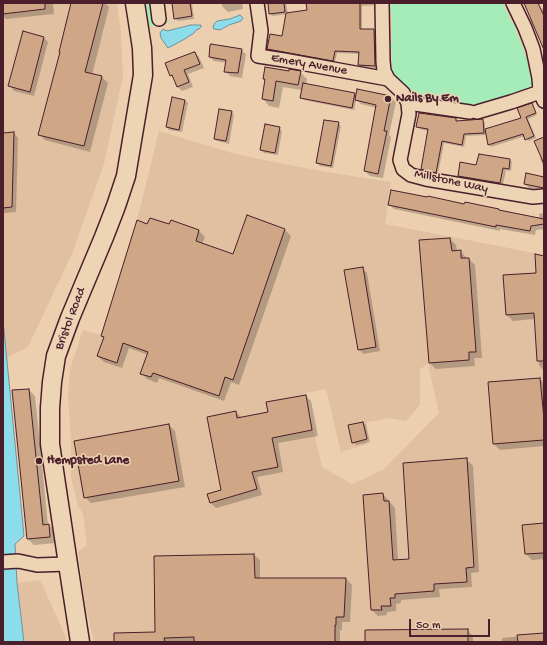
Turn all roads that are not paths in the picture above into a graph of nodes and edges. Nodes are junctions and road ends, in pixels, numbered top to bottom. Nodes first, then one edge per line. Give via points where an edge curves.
1 (135, 3) edge
2 (157, 3) edge
3 (257, 3) edge
4 (382, 3) edge
5 (512, 3) edge
6 (159, 19) dead end
7 (542, 78) edge
8 (388, 79) junction
9 (542, 96) edge
10 (408, 102) junction
11 (544, 196) edge
12 (12, 561) edge
13 (68, 564) junction
14 (80, 642) edge

1 - 13 street, Bristol Road via 143,75 126,176 56,356 52,382 50,444
2 - 6 street
3 - 8 street, Emery Avenue via 261,30 258,56
4 - 8 street via 383,61
5 - 7 street via 525,28
7 - 9 street
8 - 10 street via 403,93
9 - 10 street via 474,112
10 - 11 street, Millstone Way via 409,114 400,160 403,169 411,175 515,195
12 - 13 street via 37,565
13 - 14 street, Bristol Road

